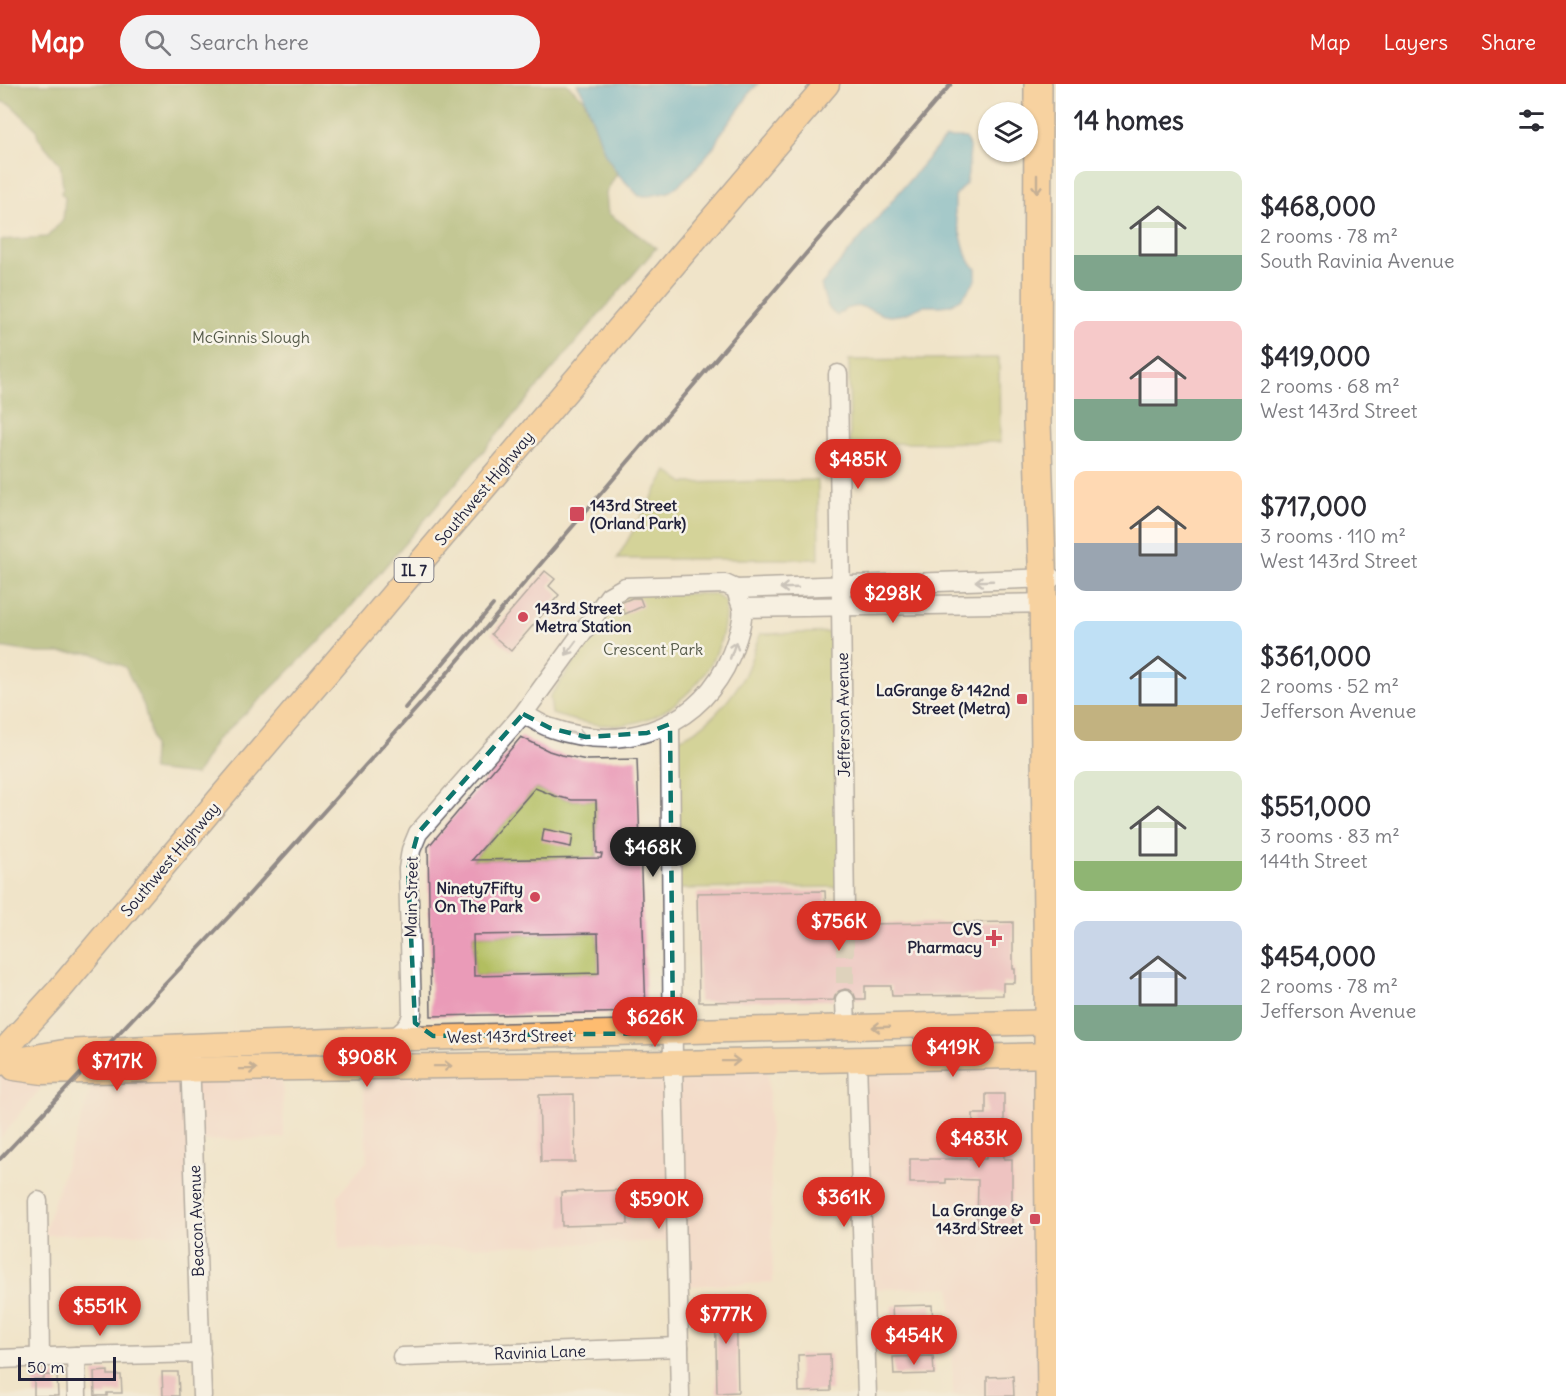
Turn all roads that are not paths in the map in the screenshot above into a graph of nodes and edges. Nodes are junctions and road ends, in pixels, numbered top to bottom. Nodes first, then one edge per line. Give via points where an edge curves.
1 (827, 84) edge
2 (1038, 84) edge
3 (838, 374) dead end
4 (842, 586) junction
5 (736, 589) junction
6 (1049, 591) edge
7 (842, 607) junction
8 (742, 608) junction
9 (523, 714) junction
10 (670, 724) junction
11 (845, 911) tunnel mouth
12 (52, 999) junction
13 (845, 1000) tunnel mouth
14 (413, 1009) junction
15 (1052, 1022) edge
16 (846, 1028) junction
17 (673, 1033) junction
18 (442, 1037) junction
19 (390, 1039) junction
20 (82, 1052) junction
21 (0, 1055) edge
22 (1052, 1055) edge
23 (190, 1058) junction
24 (857, 1058) junction
25 (673, 1063) junction
26 (0, 1064) edge
27 (38, 1201) dead end
28 (679, 1347) junction
29 (201, 1353) junction
30 (76, 1356) junction
31 (402, 1356) dead end
32 (40, 1358) junction
33 (0, 1359) edge
34 (77, 1396) edge
35 (202, 1396) edge
36 (680, 1396) edge
37 (867, 1396) edge
38 (1051, 1396) edge

1 - 12 main road, Southwest Highway / IL 7
2 -> 6 highway via 1037,423
3 - 4 street, Jefferson Avenue
4 -> 5 street, Main Street
6 -> 4 street, Main Street
4 - 7 street, Jefferson Avenue
5 - 8 street
5 -> 9 street, Main Street via 725,584 625,587 609,596
6 - 7 street
6 - 15 highway
7 - 8 street
7 - 11 street, Jefferson Avenue
10 -> 8 street via 695,706 716,683 732,655
9 -> 10 street via 550,728 586,737 647,733
9 - 14 street, Main Street via 418,833 411,850 408,869
10 - 17 street
12 - 20 main road via 45,1019 46,1031 61,1048
12 - 21 main road, Southwest Highway / IL 7
13 - 16 street
14 - 18 street via 418,1027
14 - 19 street via 409,1025
15 -> 16 main road, West 143rd Street
15 - 22 highway
16 - 17 main road, West 143rd Street
17 - 18 main road, West 143rd Street
17 - 25 street
18 - 19 main road, West 143rd Street
19 - 23 main road, West 143rd Street
20 - 23 main road, West 143rd Street
20 - 26 main road, West 143rd Street
22 - 24 main road, West 143rd Street
22 - 38 highway
23 -> 25 main road, West 143rd Street
23 - 26 main road, West 143rd Street via 43,1072
23 - 29 street, Beacon Avenue
25 -> 24 main road, West 143rd Street
24 - 37 street
25 - 28 street
27 - 32 street
28 - 31 street, Ravinia Lane
28 - 36 street
29 - 30 street
29 - 35 street, Beacon Avenue
30 - 32 street
30 - 34 street
32 - 33 street

